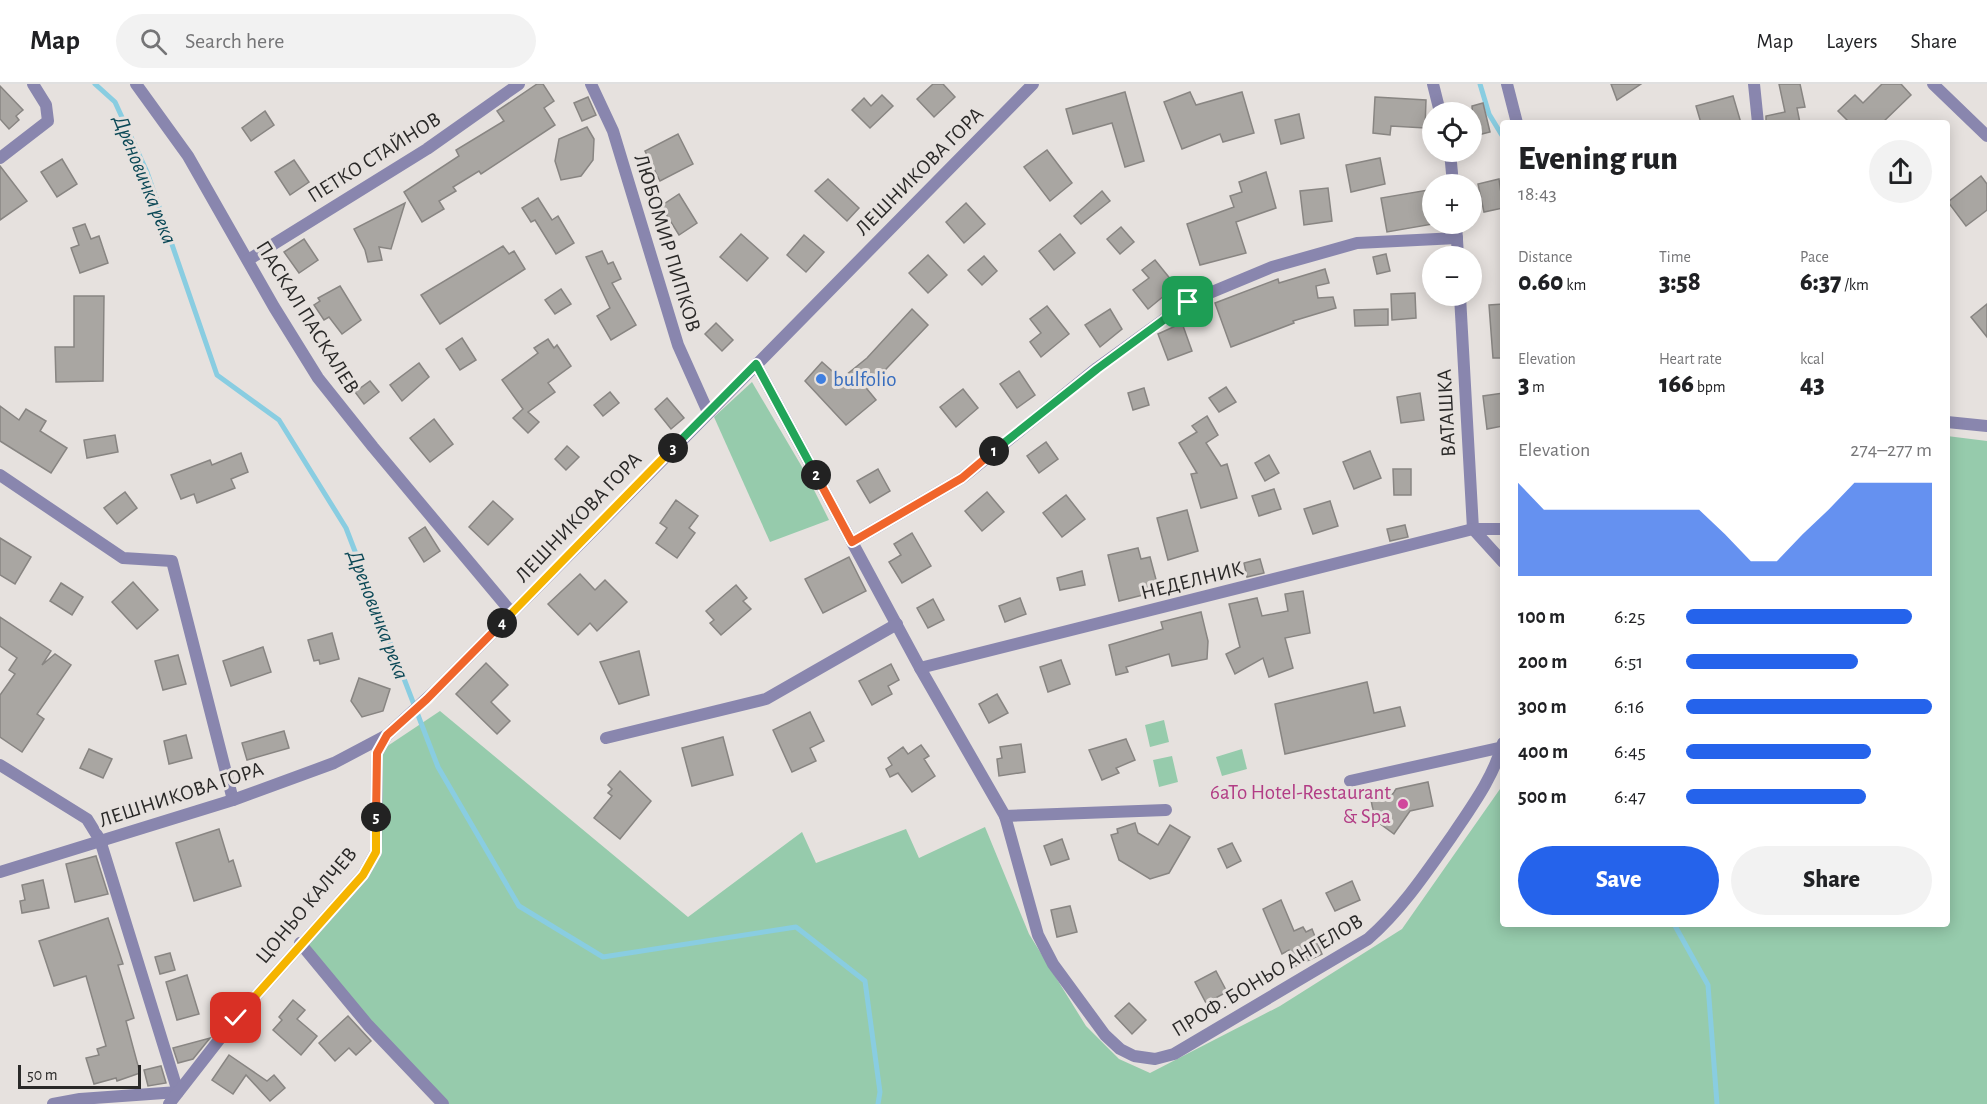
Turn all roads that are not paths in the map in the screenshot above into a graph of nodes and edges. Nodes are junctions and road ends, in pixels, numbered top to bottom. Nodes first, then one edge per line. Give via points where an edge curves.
1 (33, 84) edge
2 (136, 84) edge
3 (519, 84) edge
4 (591, 84) edge
5 (1033, 84) edge
6 (1433, 84) edge
7 (1507, 84) edge
8 (1754, 84) edge
9 (1933, 84) edge
10 (1438, 102) edge
11 (1516, 120) edge
12 (1758, 120) edge
13 (1987, 136) edge
14 (0, 158) edge
15 (1457, 234) edge
16 (1457, 238) junction
17 (1457, 246) edge
18 (248, 260) junction
19 (1461, 306) edge
20 (756, 364) junction
21 (708, 412) junction
22 (1950, 422) edge
23 (1987, 426) edge
24 (0, 476) edge
25 (1473, 529) junction
26 (1500, 529) edge
27 (852, 542) junction
28 (1500, 559) edge
29 (512, 613) junction
30 (897, 624) junction
31 (920, 668) junction
32 (387, 735) junction
33 (606, 738) dead end
34 (1500, 747) edge
35 (1500, 755) edge
36 (0, 765) edge
37 (1350, 781) dead end
38 (233, 800) junction
39 (1166, 810) dead end
40 (1005, 816) junction
41 (100, 840) junction
42 (0, 872) edge
43 (300, 943) junction
44 (178, 1092) junction
45 (53, 1104) edge
46 (169, 1104) edge
47 (443, 1104) edge

1 - 14 street via 46,105 48,121
2 - 18 street, ПАСКАЛ ПАСКАЛЕВ via 188,156
3 - 18 street, ПЕТКО СТАЙНОВ via 427,149
4 - 21 street, ЛЮБОМИР ПИПКОВ via 613,131 678,345
5 - 20 street, ЛЕШНИКОВА ГОРА
6 - 10 street
7 - 11 street
8 - 12 street
9 - 13 street
15 - 16 street
16 - 17 street
16 - 27 street via 1357,243 1272,267 1188,302 1097,369 962,478
18 - 29 street, ПАСКАЛ ПАСКАЛЕВ via 318,378
19 - 25 street, ВАТАШКА
20 - 21 street, ЛЕШНИКОВА ГОРА
20 - 27 street
21 - 29 street, ЛЕШНИКОВА ГОРА
22 - 23 street
24 - 38 street via 123,558 172,561
25 - 26 street, НЕДЕЛНИК
25 - 28 street
25 - 31 street, НЕДЕЛНИК
27 - 30 street
29 - 32 street, ЛЕШНИКОВА ГОРА
30 - 31 street
30 - 33 street via 766,699
31 - 40 street
32 - 38 street, ЛЕШНИКОВА ГОРА via 334,763
32 - 43 street, ЦОНЬО КАЛЧЕВ via 377,753 376,852 363,875
34 - 37 street
35 - 40 street, ПРОФ. БОНЬО АНГЕЛОВ via 1495,770 1425,874 1394,916 1368,939 1174,1054 1155,1059 1120,1049 1105,1035 1053,964 1038,935
36 - 41 street via 87,819
38 - 41 street, ЛЕШНИКОВА ГОРА
39 - 40 street
41 - 42 street, ЛЕШНИКОВА ГОРА
41 - 44 street
43 - 44 street, ЦОНЬО КАЛЧЕВ
43 - 47 street via 368,1025
44 - 45 street
44 - 46 street, ЦОНЬО КАЛЧЕВ

